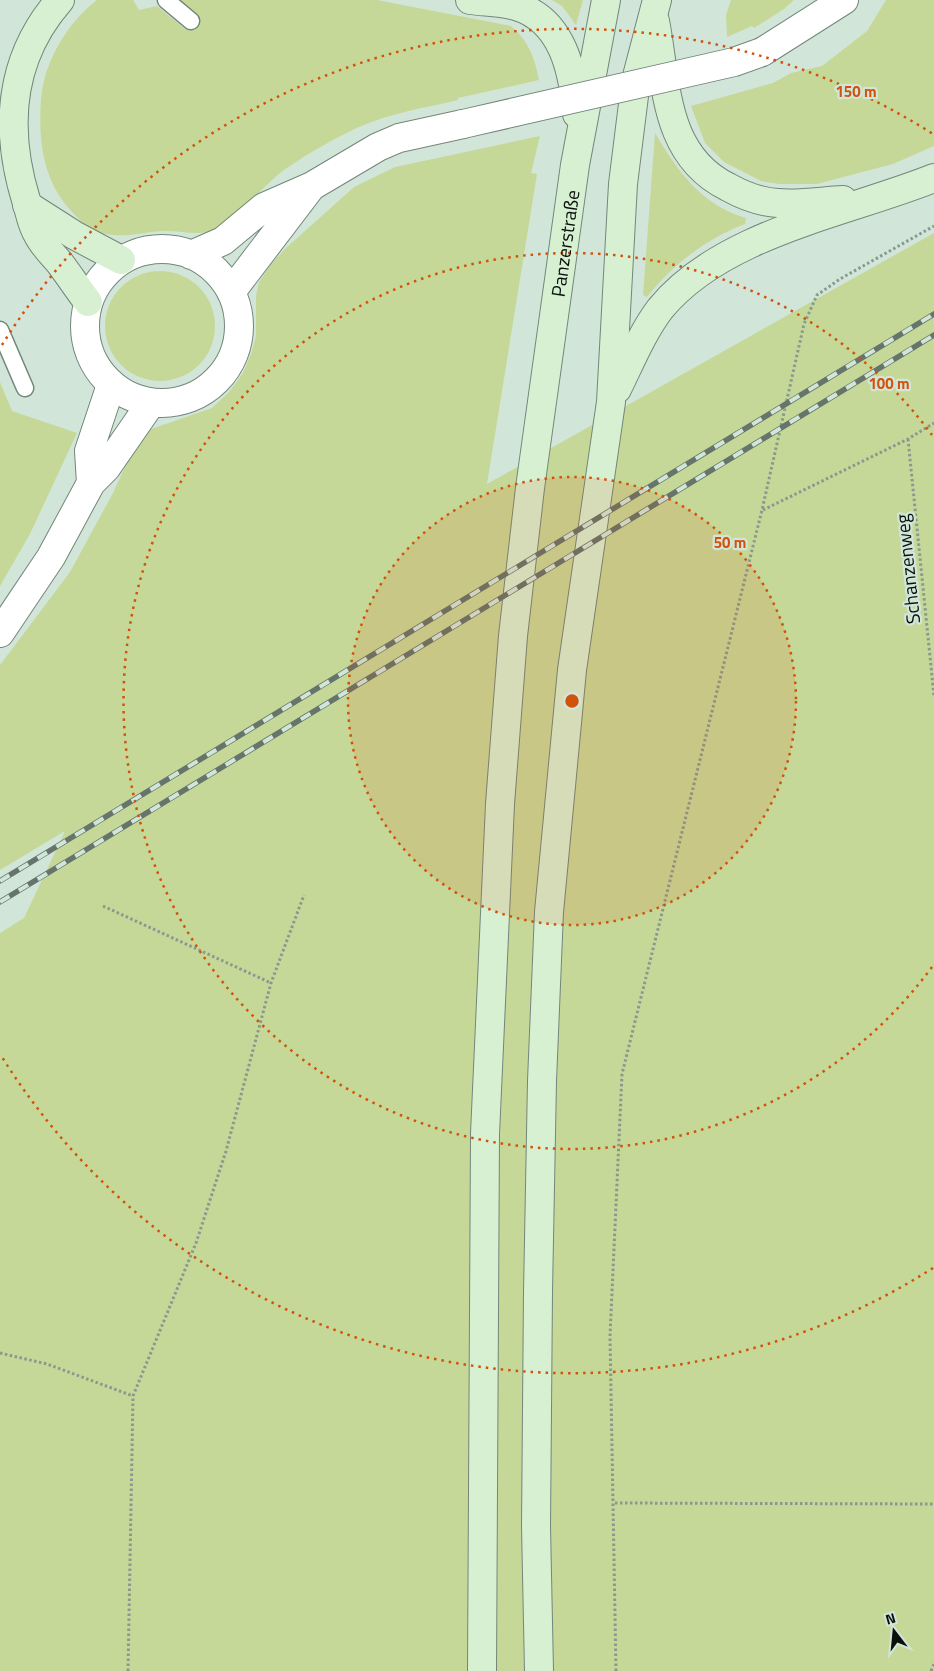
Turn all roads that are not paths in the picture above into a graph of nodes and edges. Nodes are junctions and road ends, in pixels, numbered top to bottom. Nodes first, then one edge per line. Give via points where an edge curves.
1 (60, 0) edge
2 (166, 0) edge
3 (470, 0) edge
4 (606, 0) edge
5 (834, 4) edge
6 (656, 6) edge
7 (191, 21) dead end
8 (575, 165) junction
9 (934, 178) edge
10 (312, 186) junction
11 (867, 199) junction
12 (27, 204) junction
13 (191, 255) junction
14 (121, 260) junction
15 (231, 292) junction
16 (88, 302) junction
17 (0, 330) edge
18 (109, 382) junction
19 (25, 388) dead end
20 (611, 402) junction
21 (151, 403) junction
22 (91, 483) junction
23 (0, 633) edge
24 (482, 1671) edge
25 (539, 1671) edge

1 - 12 main road via 46,15 25,56 16,90 14,131 20,182
2 - 7 lane
3 - 8 main road via 515,6 529,12 559,40 574,87 577,113
4 - 8 main road, Panzerstraße
5 - 10 street, bridge via 762,52 727,64 399,138 359,157
6 - 11 main road via 670,111 679,139 689,156 710,178 748,198 778,203
6 - 20 main road via 636,80 623,184
8 - 24 main road, Panzerstraße via 530,488 513,636 500,804 486,1105 482,1294
9 - 11 main road
10 - 13 street via 264,207 223,240
10 - 15 street
11 - 20 main road via 758,241 709,266 684,285 660,310
12 - 14 main road via 74,235
12 - 16 main road via 38,237
13 - 14 street via 170,249 145,251
13 - 15 street via 216,271
14 - 16 street via 101,278
15 - 21 street via 237,308 239,333 225,372 200,394 176,402
16 - 18 street via 84,329 90,356
17 - 19 lane
18 - 21 street via 125,395
18 - 22 street via 89,452
20 - 25 main road via 572,670 549,912 538,1282 536,1526
21 - 22 street via 106,468
22 - 23 street via 52,556

